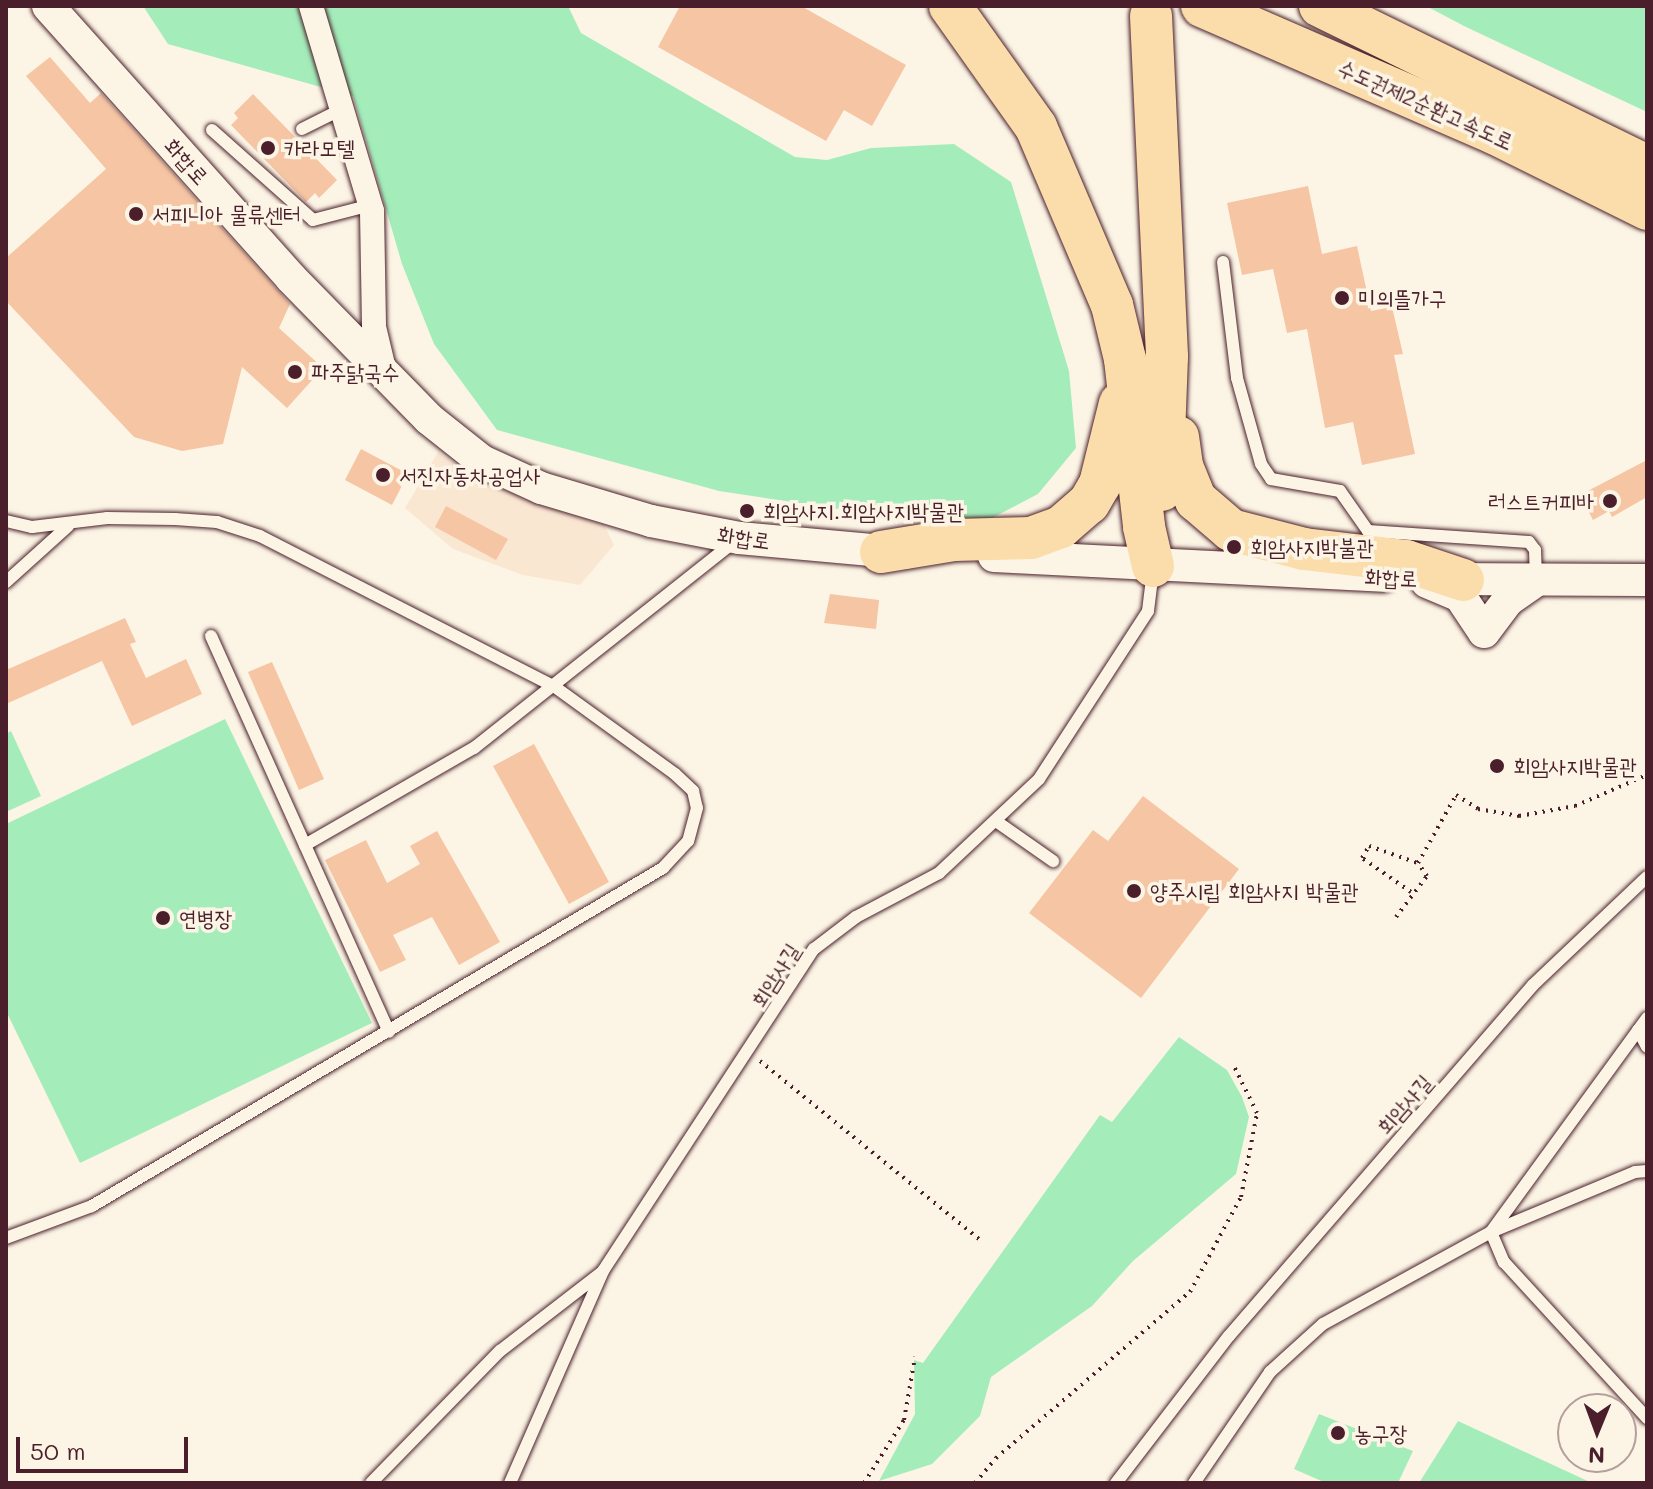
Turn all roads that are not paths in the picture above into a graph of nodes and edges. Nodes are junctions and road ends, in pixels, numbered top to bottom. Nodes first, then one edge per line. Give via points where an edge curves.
1 (48, 6) edge
2 (311, 6) edge
3 (950, 6) edge
4 (1202, 6) edge
5 (1320, 6) edge
6 (1151, 16) dead end
7 (342, 109) junction
8 (302, 129) dead end
9 (212, 130) dead end
10 (1647, 166) edge
11 (371, 205) junction
12 (1647, 209) edge
13 (1223, 262) dead end
14 (359, 328) junction
15 (1167, 357) junction
16 (1125, 359) junction
17 (6, 521) edge
18 (68, 526) junction
19 (739, 538) junction
20 (881, 552) junction
21 (1153, 566) junction
22 (1413, 578) junction
23 (1463, 580) junction
24 (1647, 580) edge
25 (1536, 581) junction
26 (6, 582) edge
27 (211, 636) dead end
28 (555, 687) junction
29 (996, 821) junction
30 (305, 845) junction
31 (1053, 861) dead end
32 (1647, 877) edge
33 (1647, 1018) edge
34 (1638, 1030) junction
35 (389, 1032) junction
36 (1647, 1047) edge
37 (1647, 1171) edge
38 (1491, 1232) junction
39 (6, 1238) edge
40 (603, 1271) junction
41 (1647, 1418) edge
42 (371, 1483) edge
43 (510, 1483) edge
44 (1116, 1483) edge
45 (1194, 1483) edge

1 - 14 main road, 화합로
2 - 7 street
3 - 16 highway via 1005,78 1049,154 1093,252
4 - 12 highway, 수도권제2순환고속도로 via 1494,133
5 - 10 highway, 수도권제2순환고속도로
6 - 15 highway
7 - 8 lane
7 - 11 street
9 - 11 lane via 313,220
11 - 14 street via 376,236
13 - 25 lane via 1237,378 1261,464 1271,479 1340,491 1368,531 1529,542 1535,550
14 - 19 main road, 화합로 via 386,376 454,441 541,488 651,521
15 - 21 highway via 1161,508
15 - 23 highway via 1182,466 1196,500 1218,522 1277,544 1394,558
16 - 20 highway via 1116,425 1100,484 1072,519 1031,538 954,540
16 - 21 highway
17 - 18 lane
18 - 26 lane
18 - 28 lane via 107,518 236,527
19 - 20 main road, 화합로
19 - 28 lane
20 - 21 main road, 화합로
21 - 22 main road, 화합로
21 - 29 lane, 회암사길 via 1148,611 1039,779
22 - 23 main road, 화합로
22 - 25 main road via 1460,596 1484,632 1507,601
23 - 25 main road, 화합로
24 - 25 main road, 화합로
27 - 30 lane
28 - 30 lane via 474,748
28 - 35 lane via 693,791 696,825 678,856 663,868
29 - 31 lane
29 - 40 lane, 회암사길 via 939,873 832,931 814,949
30 - 35 lane
32 - 44 lane, 회암사길 via 1533,985 1229,1336
33 - 34 lane
34 - 36 lane
34 - 38 lane
35 - 39 lane via 92,1206
37 - 38 lane
38 - 41 lane via 1504,1262
38 - 45 lane via 1323,1324 1290,1352 1250,1399
40 - 42 lane via 500,1351
40 - 43 lane, 회암사길

